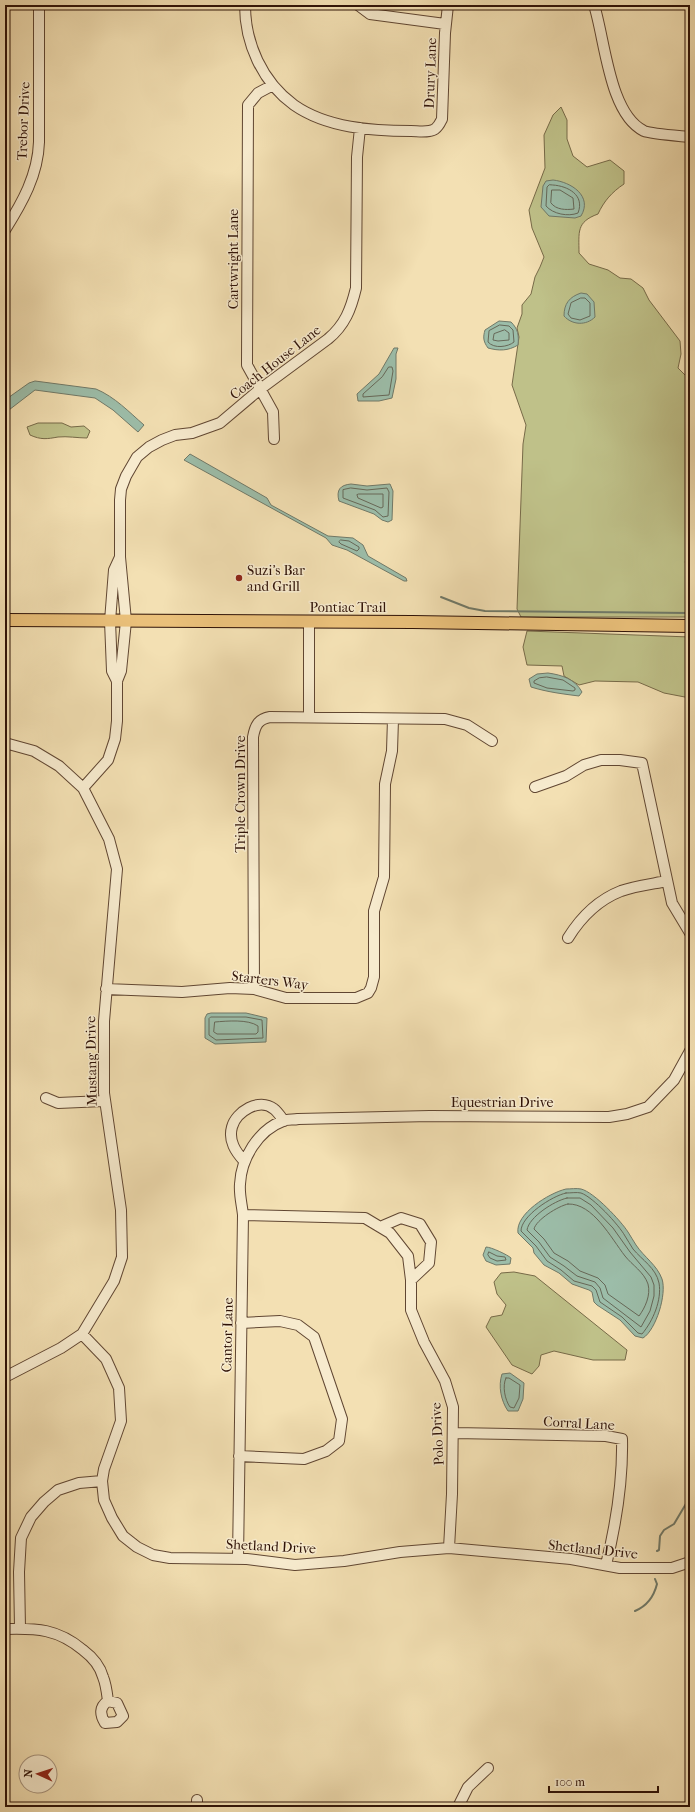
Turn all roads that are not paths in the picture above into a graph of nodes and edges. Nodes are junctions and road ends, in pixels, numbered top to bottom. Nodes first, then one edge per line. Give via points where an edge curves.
1 (39, 5) edge
2 (246, 5) edge
3 (358, 5) edge
4 (448, 5) edge
5 (594, 5) edge
6 (446, 24) junction
7 (273, 85) junction
8 (360, 128) junction
9 (690, 137) edge
10 (5, 230) edge
11 (259, 390) junction
12 (274, 439) dead end
13 (120, 557) junction
14 (5, 620) edge
15 (110, 621) junction
16 (126, 621) junction
17 (309, 622) junction
18 (690, 626) edge
19 (117, 681) junction
20 (309, 717) junction
21 (393, 719) junction
22 (492, 741) dead end
23 (5, 743) edge
24 (535, 787) dead end
25 (83, 788) junction
26 (667, 881) junction
27 (690, 933) edge
28 (568, 938) dead end
29 (106, 989) junction
30 (254, 989) junction
31 (690, 1051) edge
32 (46, 1098) dead end
33 (104, 1101) junction
34 (284, 1121) junction
35 (244, 1161) junction
36 (242, 1215) junction
37 (380, 1227) junction
38 (411, 1280) junction
39 (241, 1323) junction
40 (82, 1334) junction
41 (5, 1377) edge
42 (454, 1433) junction
43 (240, 1456) junction
44 (102, 1481) junction
45 (449, 1548) junction
46 (238, 1558) junction
47 (690, 1562) edge
48 (606, 1566) junction
49 (20, 1628) junction
50 (5, 1629) edge
51 (108, 1701) dead end
52 (488, 1768) dead end
53 (458, 1807) edge

1 - 10 street, Trebor Drive via 37,163 30,184
2 - 7 street, Drury Lane via 245,17 253,52
3 - 6 street, Drury Lane via 370,14
4 - 6 street, Drury Lane
5 - 9 street via 612,83 626,115 644,131
6 - 8 street, Drury Lane via 443,110 439,125 434,130 425,131
7 - 8 street, Drury Lane via 294,105 314,115 330,122
7 - 11 street, Cartwright Lane via 258,93 248,105 247,365
8 - 11 street, Coach House Lane via 357,157 356,288 352,305 337,332
11 - 12 street, Cartwright Lane via 273,412
11 - 13 street, Coach House Lane via 220,423 162,440 137,457 121,489
13 - 15 street, Coach House Lane via 114,570
13 - 16 street, Coach House Lane
14 - 15 main road, Pontiac Trail
15 - 16 main road, Pontiac Trail
15 - 19 street, Coach House Lane via 112,671
16 - 17 main road, Pontiac Trail
16 - 19 street, Coach House Lane via 121,671
17 - 18 main road, Pontiac Trail
17 - 20 street
19 - 25 street via 115,739 108,760
20 - 21 street, Triple Crown Drive
20 - 30 street, Triple Crown Drive via 264,718 254,729
21 - 22 street, Triple Crown Drive via 456,721
21 - 30 street, Starters Way via 392,751 384,784 384,877 374,911 374,977 371,988 368,993 356,998 306,999 286,998
23 - 25 street, Mustang Drive via 34,751 59,766
24 - 26 street via 601,760 642,763
25 - 29 street, Mustang Drive via 109,839 117,869
26 - 27 street via 672,904
26 - 28 street via 621,891 594,906 578,922
29 - 30 street, Starters Way via 182,992
29 - 33 street, Mustang Drive
31 - 34 street, Equestrian Drive via 674,1080 648,1107 627,1114 609,1117 430,1116
32 - 33 street via 58,1102
33 - 40 street, Mustang Drive via 121,1210 122,1257 114,1281
34 - 35 street, Equestrian Drive via 271,1127 255,1142
34 - 35 street via 274,1108 264,1104 253,1105 238,1118 232,1127 231,1138 235,1150
35 - 36 street, Cantor Lane via 240,1184
36 - 37 street, Polo Drive via 365,1218
36 - 39 street, Cantor Lane
37 - 38 street, Polo Drive via 390,1234 408,1256
37 - 38 street via 402,1218 420,1224 431,1242 429,1263
38 - 42 street, Polo Drive via 411,1310 424,1342 445,1381 453,1407
39 - 43 street, Cantor Lane
39 - 43 street via 280,1321 298,1325 314,1337 342,1420 339,1441 326,1451 304,1460
40 - 41 street, Mustang Drive
40 - 44 street, Shetland Drive via 106,1359 119,1388 121,1421
42 - 45 street, Polo Drive
42 - 48 street, Corral Lane via 606,1436 622,1439 623,1460 616,1523
43 - 46 street, Cantor Lane
44 - 46 street, Shetland Drive via 104,1500 112,1518 123,1536 137,1547 153,1555 170,1558
44 - 49 street via 58,1490 31,1517 22,1538
45 - 46 street, Shetland Drive via 400,1552 344,1561 295,1564
45 - 48 street, Shetland Drive via 572,1559
47 - 48 street, Shetland Drive via 672,1568
49 - 50 street
49 - 51 street via 49,1631 70,1638 91,1656 103,1676
52 - 53 street via 468,1787

